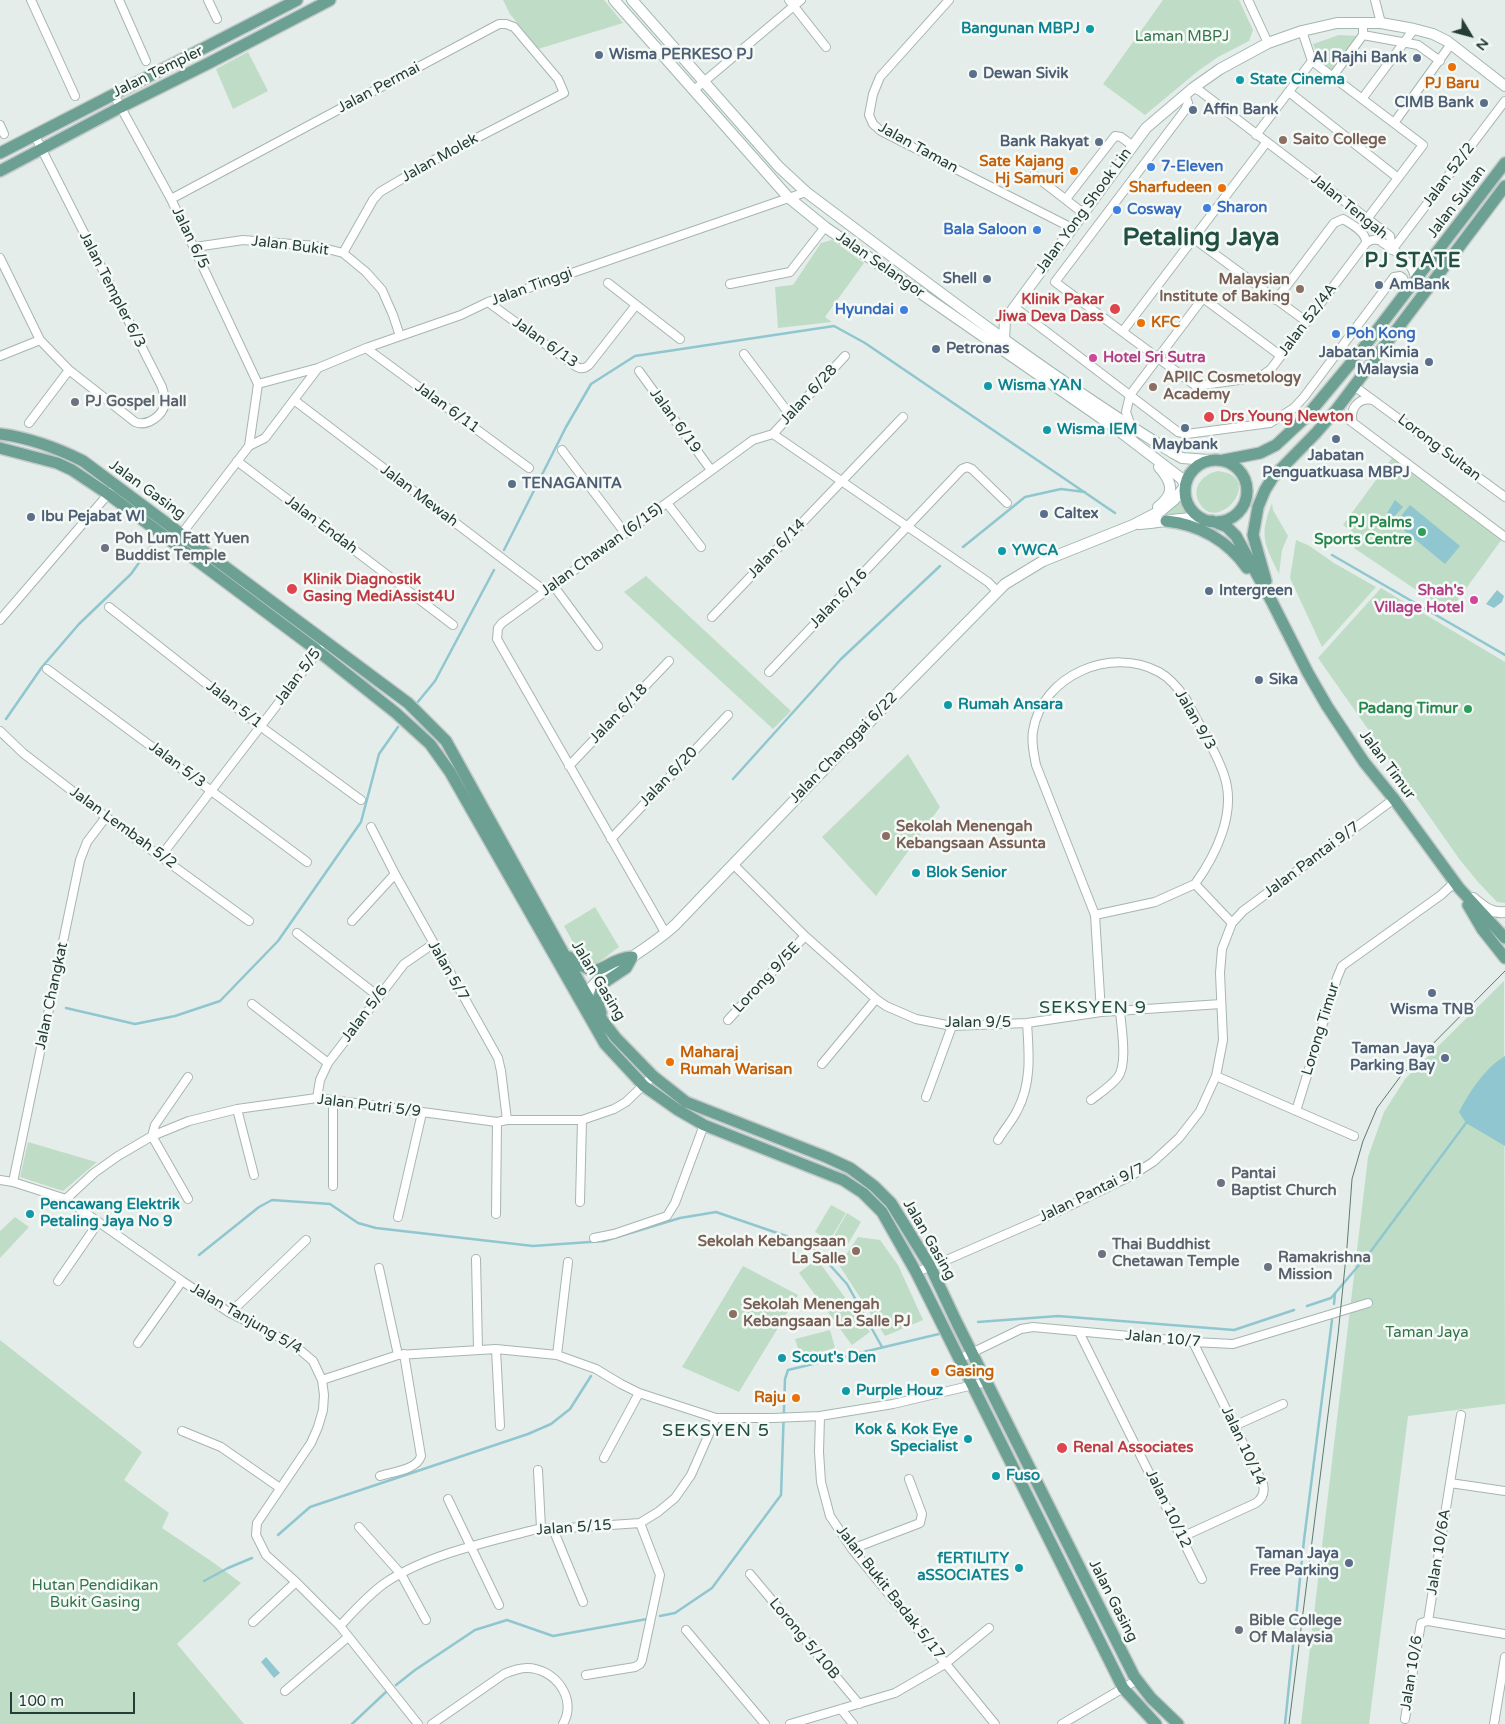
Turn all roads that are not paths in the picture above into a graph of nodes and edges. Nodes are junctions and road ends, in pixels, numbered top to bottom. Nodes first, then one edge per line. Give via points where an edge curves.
1 (31, 0) edge
2 (119, 0) edge
3 (208, 0) edge
4 (299, 0) edge
5 (330, 0) edge
6 (614, 0) edge
7 (632, 0) edge
8 (802, 0) edge
9 (949, 0) edge
10 (1248, 0) edge
11 (1375, 0) edge
12 (791, 3) edge
13 (306, 12) junction
14 (217, 20) dead end
15 (1363, 22) junction
16 (1381, 23) junction
17 (1414, 29) junction
18 (1302, 31) junction
19 (1363, 35) junction
20 (1405, 42) junction
21 (1268, 44) junction
22 (1451, 44) junction
23 (826, 47) dead end
24 (146, 61) dead end
25 (1312, 61) junction
26 (1440, 61) junction
27 (1332, 76) junction
28 (704, 82) junction
29 (1505, 86) edge
30 (694, 90) junction
31 (1189, 91) junction
32 (1289, 92) junction
33 (564, 93) joint
34 (114, 95) junction
35 (75, 96) dead end
36 (1362, 99) junction
37 (1505, 101) edge
38 (121, 107) junction
39 (1394, 123) junction
40 (0, 125) edge
41 (4, 134) dead end
42 (1256, 135) junction
43 (35, 136) junction
44 (1266, 143) junction
45 (1133, 146) junction
46 (41, 150) junction
47 (0, 153) edge
48 (1505, 163) edge
49 (0, 171) edge
50 (1034, 175) dead end
51 (1398, 178) junction
52 (1505, 186) edge
53 (806, 192) junction
54 (788, 197) junction
55 (171, 199) junction
56 (1066, 199) junction
57 (1083, 212) junction
58 (1367, 219) junction
59 (825, 227) junction
60 (1072, 228) junction
61 (1193, 238) junction
62 (1366, 243) junction
63 (195, 247) junction
64 (1392, 250) junction
65 (343, 253) junction
66 (0, 260) edge
67 (1055, 282) joint
68 (1415, 282) junction
69 (608, 283) dead end
70 (730, 284) dead end
71 (1407, 292) junction
72 (1276, 300) junction
73 (488, 302) junction
74 (636, 305) junction
75 (1014, 307) junction
76 (1306, 322) junction
77 (1123, 331) junction
78 (400, 336) junction
79 (680, 339) dead end
80 (40, 340) junction
81 (1004, 340) junction
82 (366, 348) junction
83 (744, 354) dead end
84 (0, 356) edge
85 (845, 356) dead end
86 (1281, 356) junction
87 (1159, 359) junction
88 (318, 368) junction
89 (69, 370) junction
90 (639, 371) dead end
91 (258, 384) junction
92 (1354, 386) junction
93 (1130, 395) junction
94 (294, 400) junction
95 (1373, 400) junction
96 (1336, 410) junction
97 (790, 415) junction
98 (903, 417) dead end
99 (29, 423) dead end
100 (1353, 423) junction
101 (1132, 427) junction
102 (0, 434) edge
103 (773, 434) junction
104 (249, 446) junction
105 (1139, 447) junction
106 (0, 448) edge
107 (562, 450) dead end
108 (1208, 460) junction
109 (1224, 460) junction
110 (237, 461) junction
111 (1284, 465) joint
112 (529, 468) dead end
113 (711, 470) junction
114 (842, 481) junction
115 (1185, 486) junction
116 (112, 489) junction
117 (1505, 497) edge
118 (667, 502) junction
119 (1007, 503) dead end
120 (1166, 521) junction
121 (1208, 521) junction
122 (1133, 525) junction
123 (908, 526) junction
124 (625, 533) junction
125 (182, 534) junction
126 (1505, 536) edge
127 (174, 544) junction
128 (701, 547) dead end
129 (553, 585) junction
130 (545, 591) junction
131 (996, 591) junction
132 (1272, 602) junction
133 (109, 607) dead end
134 (712, 616) dead end
135 (0, 620) edge
136 (453, 625) dead end
137 (325, 641) junction
138 (598, 646) dead end
139 (318, 651) junction
140 (669, 661) dead end
141 (47, 669) dead end
142 (769, 672) dead end
143 (728, 715) dead end
144 (260, 726) junction
145 (0, 731) edge
146 (569, 766) junction
147 (211, 791) junction
148 (1394, 799) junction
149 (361, 800) dead end
150 (106, 817) junction
151 (371, 827) dead end
152 (611, 839) junction
153 (161, 856) junction
154 (307, 862) dead end
155 (733, 864) junction
156 (394, 874) junction
157 (1195, 884) junction
158 (1457, 885) junction
159 (1505, 912) edge
160 (1094, 915) junction
161 (249, 920) dead end
162 (352, 921) dead end
163 (1232, 923) junction
164 (297, 933) dead end
165 (666, 934) junction
166 (805, 936) junction
167 (1505, 938) edge
168 (433, 944) junction
169 (564, 953) junction
170 (632, 957) junction
171 (1505, 958) edge
172 (586, 994) junction
173 (378, 996) junction
174 (876, 1000) junction
175 (252, 1004) dead end
176 (1221, 1004) junction
177 (583, 1007) junction
178 (1120, 1010) junction
179 (1101, 1012) junction
180 (728, 1020) dead end
181 (603, 1021) junction
182 (1027, 1023) junction
183 (952, 1026) junction
184 (328, 1063) junction
185 (822, 1064) dead end
186 (654, 1076) junction
187 (1216, 1076) junction
188 (188, 1077) dead end
189 (644, 1086) junction
190 (926, 1097) dead end
191 (317, 1098) junction
192 (333, 1100) junction
193 (1091, 1100) dead end
194 (237, 1109) junction
195 (1296, 1111) junction
196 (422, 1113) junction
197 (507, 1120) junction
198 (582, 1120) junction
199 (497, 1122) junction
200 (704, 1125) junction
201 (152, 1136) junction
202 (1354, 1136) dead end
203 (998, 1140) dead end
204 (254, 1175) dead end
205 (0, 1180) edge
206 (14, 1182) junction
207 (333, 1186) dead end
208 (66, 1199) junction
209 (188, 1199) dead end
210 (580, 1202) dead end
211 (496, 1214) dead end
212 (398, 1217) dead end
213 (98, 1222) junction
214 (594, 1238) dead end
215 (306, 1240) dead end
216 (476, 1259) dead end
217 (568, 1262) dead end
218 (930, 1266) junction
219 (379, 1268) dead end
220 (916, 1272) junction
221 (58, 1281) dead end
222 (182, 1281) junction
223 (1368, 1303) dead end
224 (230, 1313) junction
225 (1079, 1332) junction
226 (1194, 1342) junction
227 (138, 1343) dead end
228 (478, 1349) junction
229 (496, 1349) junction
230 (972, 1352) junction
231 (401, 1354) junction
232 (557, 1355) junction
233 (959, 1358) junction
234 (322, 1380) junction
235 (986, 1382) junction
236 (972, 1385) junction
237 (640, 1393) junction
238 (1283, 1404) dead end
239 (1461, 1415) dead end
240 (820, 1416) junction
241 (716, 1418) junction
242 (500, 1426) dead end
243 (1234, 1426) junction
244 (182, 1431) dead end
245 (604, 1458) dead end
246 (538, 1470) dead end
247 (380, 1476) dead end
248 (909, 1479) dead end
249 (1450, 1483) junction
250 (280, 1488) junction
251 (1505, 1491) edge
252 (448, 1499) dead end
253 (640, 1523) junction
254 (359, 1527) dead end
255 (542, 1528) junction
256 (553, 1529) junction
257 (1182, 1537) junction
258 (470, 1546) junction
259 (852, 1548) junction
260 (401, 1574) junction
261 (750, 1574) dead end
262 (1202, 1579) dead end
263 (296, 1582) junction
264 (583, 1602) dead end
265 (499, 1605) dead end
266 (426, 1620) dead end
267 (1428, 1621) junction
268 (253, 1622) dead end
269 (340, 1626) junction
270 (989, 1628) dead end
271 (686, 1630) dead end
272 (1505, 1634) edge
273 (348, 1637) junction
274 (1505, 1657) edge
275 (945, 1664) junction
276 (586, 1674) dead end
277 (1136, 1680) junction
278 (1123, 1688) junction
279 (285, 1691) dead end
280 (859, 1704) junction
281 (841, 1708) junction
282 (1405, 1719) dead end
283 (418, 1724) edge
284 (432, 1724) edge
285 (563, 1724) edge
286 (765, 1724) edge
287 (790, 1724) edge
288 (853, 1724) edge
289 (995, 1724) edge
290 (1062, 1724) edge
291 (1156, 1724) edge
292 (1178, 1724) edge
293 (1494, 1724) edge

1 - 35 street
2 - 24 street
3 - 14 street
4 - 13 street
4 - 34 main road, Jalan Templer
5 - 13 main road, Jalan Templer
6 - 30 main road, Jalan Selangor
7 - 28 main road, Jalan Selangor
8 - 12 street
9 - 60 street, Jalan Taman via 880,77 869,115 873,124
10 - 21 street
11 - 16 street
12 - 23 street
12 - 28 street
13 - 38 main road, Jalan Templer
15 - 16 main road, Jalan Yong Shook Lin
15 - 18 main road, Jalan Yong Shook Lin via 1337,23
15 - 19 street
16 - 17 main road, Jalan Yong Shook Lin
17 - 20 street
17 - 22 main road, Jalan Yong Shook Lin via 1434,34
18 - 21 main road, Jalan Yong Shook Lin
18 - 25 street
19 - 20 street
19 - 27 street
20 - 26 street via 1418,45
20 - 36 street
21 - 31 main road, Jalan Yong Shook Lin via 1227,64
22 - 26 street
22 - 29 main road, Jalan Yong Shook Lin
25 - 27 street
25 - 32 street
26 - 39 street
27 - 36 street
28 - 30 street
28 - 53 main road, Jalan Selangor via 779,167
30 - 54 main road, Jalan Selangor
31 - 42 street, Jalan Tengah via 1200,91
31 - 45 main road, Jalan Yong Shook Lin via 1146,128
31 - 67 street, Jalan Yong Shook Lin via 1188,106
32 - 42 street
32 - 51 street
33 - 55 street, Jalan Permai via 558,79 517,30 510,25 499,24
33 - 65 street, Jalan Molek via 432,161 380,192
34 - 38 street, Jalan 6/5
34 - 43 main road, Jalan Templer
36 - 39 street
37 - 64 street, Jalan 52/2
38 - 46 main road, Jalan Templer
38 - 55 street, Jalan 6/5
39 - 51 street via 1423,145
40 - 41 street
42 - 44 street, Jalan Tengah
43 - 46 street, Jalan Templer 6/3
43 - 47 main road, Jalan Templer
44 - 58 street, Jalan Tengah
44 - 61 street
45 - 56 street via 1115,136
45 - 57 main road, Jalan Yong Shook Lin
46 - 49 main road, Jalan Templer
46 - 89 street, Jalan Templer 6/3 via 162,387 165,402 162,411 147,423 139,424
48 - 68 main road, Jalan Sultan
50 - 56 street
51 - 58 street
52 - 92 main road, Jalan Sultan
53 - 54 street, Jalan Tinggi
53 - 81 main road, Jalan Selangor
54 - 59 main road, Jalan Selangor
54 - 73 street, Jalan Tinggi
55 - 63 street, Jalan 6/5
56 - 57 street
57 - 60 main road, Jalan Yong Shook Lin
58 - 64 street, Jalan Tengah via 1390,236
59 - 70 street via 790,272
59 - 105 main road, Jalan Selangor
60 - 75 main road, Jalan Yong Shook Lin
61 - 72 street
61 - 77 street
62 - 64 street via 1374,239
62 - 72 street via 1363,234 1347,222 1334,223
62 - 76 street, Jalan 52/4A
63 - 65 street, Jalan Bukit via 243,240 316,246
63 - 91 street, Jalan 6/5
64 - 68 street, Jalan Tengah via 1412,268
65 - 78 street, Jalan Bukit via 382,290
66 - 80 street
67 - 77 street, Jalan 52/4A
68 - 71 main road, Jalan Sultan
69 - 74 street
71 - 93 street via 1404,278 1394,277 1304,397 1294,408 1270,423 1182,434
71 - 109 main road, Jalan Sultan via 1335,385 1290,434 1260,453
72 - 76 street
73 - 74 street, Jalan 6/13 via 577,368 584,369
73 - 78 street, Jalan Tinggi
74 - 79 street
75 - 81 main road, Jalan Yong Shook Lin via 1005,320
75 - 93 street
76 - 86 street, Jalan 52/4A
77 - 87 street, Jalan 52/4A
78 - 82 street, Jalan Tinggi
80 - 84 street
80 - 89 street
81 - 101 main road, Jalan Selangor
82 - 88 street, Jalan Tinggi
82 - 112 street, Jalan 6/11
83 - 97 street
85 - 97 street, Jalan 6/28
86 - 87 street, Jalan 52/4A via 1260,377 1199,386 1193,385
86 - 87 street via 1203,298
87 - 93 street
88 - 91 street, Jalan Tinggi
88 - 94 street
89 - 99 street
90 - 113 street, Jalan 6/19
91 - 104 street
92 - 95 street, Lorong Sultan
92 - 96 main road, Jalan Sultan
93 - 101 street via 1126,412
94 - 104 street via 265,438
94 - 130 street, Jalan Mewah
95 - 100 street via 1363,400 1355,405
95 - 117 street, Lorong Sultan
96 - 100 street, Lorong Sultan
96 - 111 main road, Jalan Sultan
97 - 103 street, Jalan 6/28
98 - 114 street, Jalan 6/14
100 - 126 street, Lorong Sultan
101 - 108 main road, Jalan Selangor via 1182,458
102 - 116 main road, Jalan Gasing via 18,436 83,461
103 - 113 street, Jalan Chawan (6/15) via 753,440
103 - 114 street
104 - 110 street
105 - 115 main road, Jalan Selangor via 1182,480
105 - 122 main road via 1171,484 1161,504
106 - 116 main road, Jalan Gasing via 57,463
107 - 124 street
108 - 109 main road
108 - 115 main road via 1193,470
109 - 121 main road via 1242,474 1246,496 1234,516
110 - 125 street
110 - 136 street, Jalan Endah
111 - 132 main road, Jalan Timur via 1265,490 1253,535
113 - 118 street, Jalan Chawan (6/15)
114 - 123 street
114 - 134 street, Jalan 6/14
115 - 121 main road via 1190,508
115 - 122 main road, Jalan Changgai 6/22 via 1169,505
116 - 125 main road, Jalan Gasing
116 - 127 main road, Jalan Gasing
116 - 135 street
118 - 124 street, Jalan Chawan (6/15)
118 - 128 street
119 - 123 street, Jalan 6/16 via 967,467
120 - 121 main road, Jalan Changgai 6/22 via 1195,518
120 - 122 main road, Jalan Changgai 6/22
120 - 132 main road via 1199,529 1228,545
121 - 132 main road, Jalan Timur via 1227,527 1236,536
122 - 131 main road, Jalan Changgai 6/22 via 1043,561
123 - 131 street
123 - 142 street, Jalan 6/16
124 - 129 street, Jalan Chawan (6/15)
125 - 127 street
125 - 137 main road, Jalan Gasing
127 - 139 main road, Jalan Gasing
129 - 130 street, Jalan Chawan (6/15)
129 - 138 street
130 - 146 street, Jalan Chawan (6/15) via 502,622 497,639
131 - 155 main road, Jalan Changgai 6/22
132 - 148 main road, Jalan Timur via 1327,706 1364,762
133 - 144 street, Jalan 5/1
137 - 139 street, Jalan 5/5
137 - 169 main road, Jalan Gasing via 408,703 446,741
139 - 144 street, Jalan 5/5
139 - 177 main road, Jalan Gasing via 430,744 450,772
140 - 146 street, Jalan 6/18
141 - 147 street, Jalan 5/3
143 - 152 street, Jalan 6/20
144 - 147 street, Jalan 5/5
144 - 149 street, Jalan 5/1
145 - 150 street, Jalan Lembah 5/2 via 23,753
146 - 152 street, Jalan Chawan (6/15)
147 - 153 street, Jalan 5/5
147 - 154 street, Jalan 5/3
148 - 158 main road, Jalan Timur
148 - 163 street, Jalan Pantai 9/7 via 1243,911
150 - 153 street, Jalan Lembah 5/2
150 - 206 street, Jalan Changkat via 87,842 80,860
151 - 156 street, Jalan 5/7
152 - 165 street, Jalan Chawan (6/15)
153 - 161 street, Jalan Lembah 5/2
155 - 165 main road, Jalan Changgai 6/22
155 - 166 street, Jalan 9/5
156 - 162 street
156 - 168 street, Jalan 5/7
157 - 160 street via 1155,902
157 - 160 street, Jalan 9/3 via 1204,872 1222,830 1228,798 1224,775 1186,699 1168,679 1160,672 1129,662 1100,664 1073,674 1059,684 1036,718 1032,732 1036,765
157 - 163 street
158 - 159 main road via 1489,910
158 - 167 main road, Jalan Timur
158 - 171 main road, Jalan Timur via 1482,929
158 - 195 street, Lorong Timur via 1342,966
160 - 179 street, Jalan 9/3
163 - 176 street, Jalan Pantai 9/7 via 1222,949
164 - 173 street
165 - 170 main road, Jalan Changgai 6/22
166 - 174 street, Jalan 9/5
166 - 180 street, Lorong 9/5E
168 - 173 street, Jalan 5/6 via 404,964
168 - 197 street, Jalan 5/7 via 498,1058
169 - 170 main road via 591,970
169 - 172 main road, Jalan Gasing
170 - 172 main road, Jalan Changgai 6/22 via 603,976
170 - 181 main road via 626,968 600,988 598,1004
172 - 177 main road
172 - 181 main road, Jalan Gasing
173 - 184 street, Jalan 5/6
174 - 183 street, Jalan 9/5 via 916,1019
174 - 185 street
175 - 184 street
176 - 178 street, Jalan 9/5
176 - 187 street, Jalan Pantai 9/7 via 1222,1040
177 - 189 main road, Jalan Gasing via 605,1044
178 - 179 street, Jalan 9/5
178 - 193 street via 1121,1070 1114,1081
179 - 182 street, Jalan 9/5
181 - 186 main road, Jalan Gasing
182 - 183 street, Jalan 9/5
182 - 203 street via 1030,1060 1026,1086 1018,1110
183 - 190 street
184 - 191 street, Jalan 5/6 via 320,1080
186 - 189 street, Jalan Putri 5/9
186 - 218 main road, Jalan Gasing via 686,1102 850,1168 891,1203
187 - 195 street
187 - 218 street, Jalan Pantai 9/7 via 1200,1111 1180,1138 1153,1162 1057,1212
188 - 201 street via 155,1125
189 - 198 street, Jalan Putri 5/9 via 614,1110
189 - 200 main road, Jalan Gasing
191 - 192 street, Jalan Putri 5/9
191 - 194 street, Jalan Putri 5/9
192 - 196 street, Jalan Putri 5/9
192 - 207 street
194 - 201 street, Jalan Putri 5/9 via 189,1121
194 - 204 street
195 - 202 street
196 - 199 street, Jalan Putri 5/9
196 - 212 street
197 - 198 street, Jalan Putri 5/9
197 - 199 street, Jalan Putri 5/9
198 - 210 street
199 - 211 street
200 - 214 street via 667,1216
200 - 220 main road, Jalan Gasing via 843,1180 863,1193 882,1212
201 - 208 street, Jalan Putri 5/9 via 94,1173
201 - 209 street
205 - 206 street, Jalan Tanjung 5/4
206 - 208 street, Jalan Tanjung 5/4
208 - 213 street, Jalan Tanjung 5/4
213 - 221 street
213 - 222 street, Jalan Tanjung 5/4
215 - 224 street
216 - 228 street
217 - 232 street
218 - 220 street, Jalan Pantai 9/7
218 - 230 main road, Jalan Gasing
219 - 231 street
220 - 233 main road, Jalan Gasing
222 - 224 street, Jalan Tanjung 5/4
222 - 227 street
223 - 226 street, Jalan 10/7 via 1233,1344
224 - 234 street, Jalan Tanjung 5/4 via 294,1344 313,1362
225 - 226 street, Jalan 10/7
225 - 230 street, Jalan 10/7 via 1033,1327 1021,1329
225 - 257 street, Jalan 10/12
226 - 243 street, Jalan 10/14
228 - 229 street
228 - 231 street
229 - 232 street
229 - 242 street
230 - 233 street, Jalan 10/7
230 - 235 main road, Jalan Gasing
231 - 234 street
231 - 247 street via 422,1456 414,1465
232 - 237 street via 596,1369
233 - 236 main road, Jalan Gasing
234 - 250 street, Jalan Tanjung 5/4 via 323,1410 318,1427
235 - 236 street
235 - 277 main road, Jalan Gasing
236 - 240 street via 893,1404
236 - 278 main road, Jalan Gasing
237 - 241 street
237 - 245 street
238 - 243 street
239 - 249 street, Jalan 10/6A
240 - 241 street
240 - 259 street, Jalan Bukit Badak 5/17 via 819,1452 824,1498 830,1516
241 - 253 street, Jalan 5/15 via 692,1475 675,1498
243 - 257 street, Jalan 10/14 via 1263,1484 1262,1496 1256,1503
244 - 250 street via 221,1447
246 - 255 street
248 - 259 street via 922,1514 920,1523
249 - 251 street
249 - 267 street, Jalan 10/6A
250 - 263 street, Jalan Tanjung 5/4 via 257,1523 256,1535 266,1555
252 - 258 street
253 - 256 street, Jalan 5/15
253 - 276 street via 660,1577 642,1660 635,1668
254 - 260 street
255 - 256 street, Jalan 5/15
255 - 258 street, Jalan 5/15
256 - 264 street
257 - 262 street, Jalan 10/12
258 - 260 street, Jalan 5/15
258 - 265 street
259 - 275 street, Jalan Bukit Badak 5/17
260 - 266 street
260 - 269 street, Jalan 5/15 via 370,1595
261 - 280 street, Lorong 5/10B
263 - 268 street
263 - 269 street, Jalan Tanjung 5/4
267 - 272 street, Jalan 10/6
267 - 282 street, Jalan 10/6 via 1420,1625
269 - 273 street, Jalan Tanjung 5/4
270 - 275 street
271 - 286 street
273 - 279 street
273 - 283 street, Jalan Tanjung 5/4
274 - 293 street
275 - 280 street via 895,1693
275 - 289 street, Jalan Bukit Badak 5/17
277 - 278 street
277 - 292 main road, Jalan Gasing
278 - 290 street
278 - 291 main road, Jalan Gasing
280 - 281 street
281 - 287 street
281 - 288 street
284 - 285 street via 504,1674 526,1668 545,1671 563,1689 567,1697

